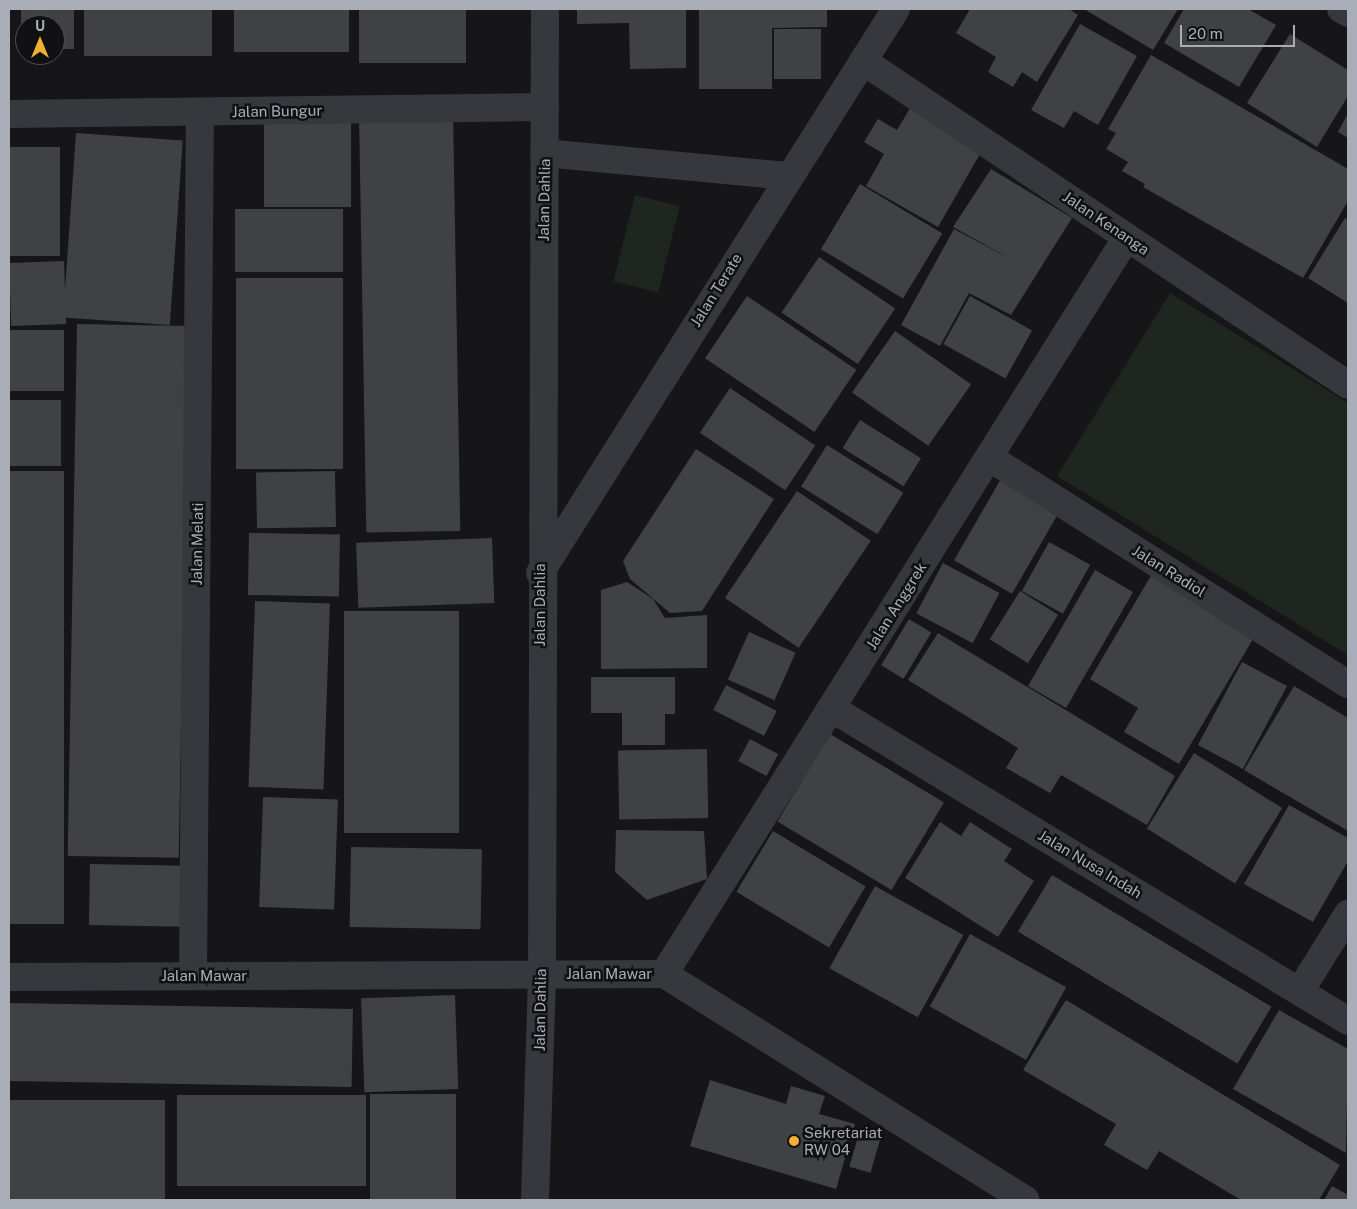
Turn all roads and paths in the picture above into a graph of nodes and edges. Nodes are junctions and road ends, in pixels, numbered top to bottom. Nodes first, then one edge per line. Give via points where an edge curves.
1 (545, 9) edge
2 (896, 9) edge
3 (1341, 9) edge
4 (1348, 13) edge
5 (863, 61) junction
6 (546, 107) junction
7 (200, 112) junction
8 (9, 114) edge
9 (544, 153) junction
10 (787, 176) junction
11 (1127, 237) junction
12 (1348, 385) edge
13 (990, 458) junction
14 (540, 573) junction
15 (1348, 684) edge
16 (831, 708) junction
17 (1348, 914) edge
18 (542, 974) junction
19 (664, 974) junction
20 (9, 976) edge
21 (193, 976) junction
22 (1300, 991) junction
23 (1348, 1021) edge
24 (535, 1200) edge
25 (1025, 1200) edge

1 - 6 street, Jalan Dahlia
2 - 5 street, Jalan Terate
3 - 4 street
5 - 10 street, Jalan Terate
5 - 11 street, Jalan Kenanga
6 - 7 street, Jalan Bungur
6 - 9 street, Jalan Dahlia
7 - 8 street, Jalan Bungur
7 - 21 street, Jalan Melati
9 - 10 street
9 - 14 street, Jalan Dahlia
10 - 14 street, Jalan Terate
11 - 12 street, Jalan Kenanga
11 - 13 street, Jalan Anggrek
13 - 15 street, Jalan Radiol
13 - 16 street, Jalan Anggrek
14 - 18 street, Jalan Dahlia
16 - 19 street, Jalan Anggrek
16 - 22 street, Jalan Nusa Indah
17 - 22 street
18 - 19 street, Jalan Mawar
18 - 21 street, Jalan Mawar
18 - 24 street, Jalan Dahlia
19 - 25 street, Jalan Mawar
20 - 21 street, Jalan Mawar
22 - 23 street, Jalan Nusa Indah

